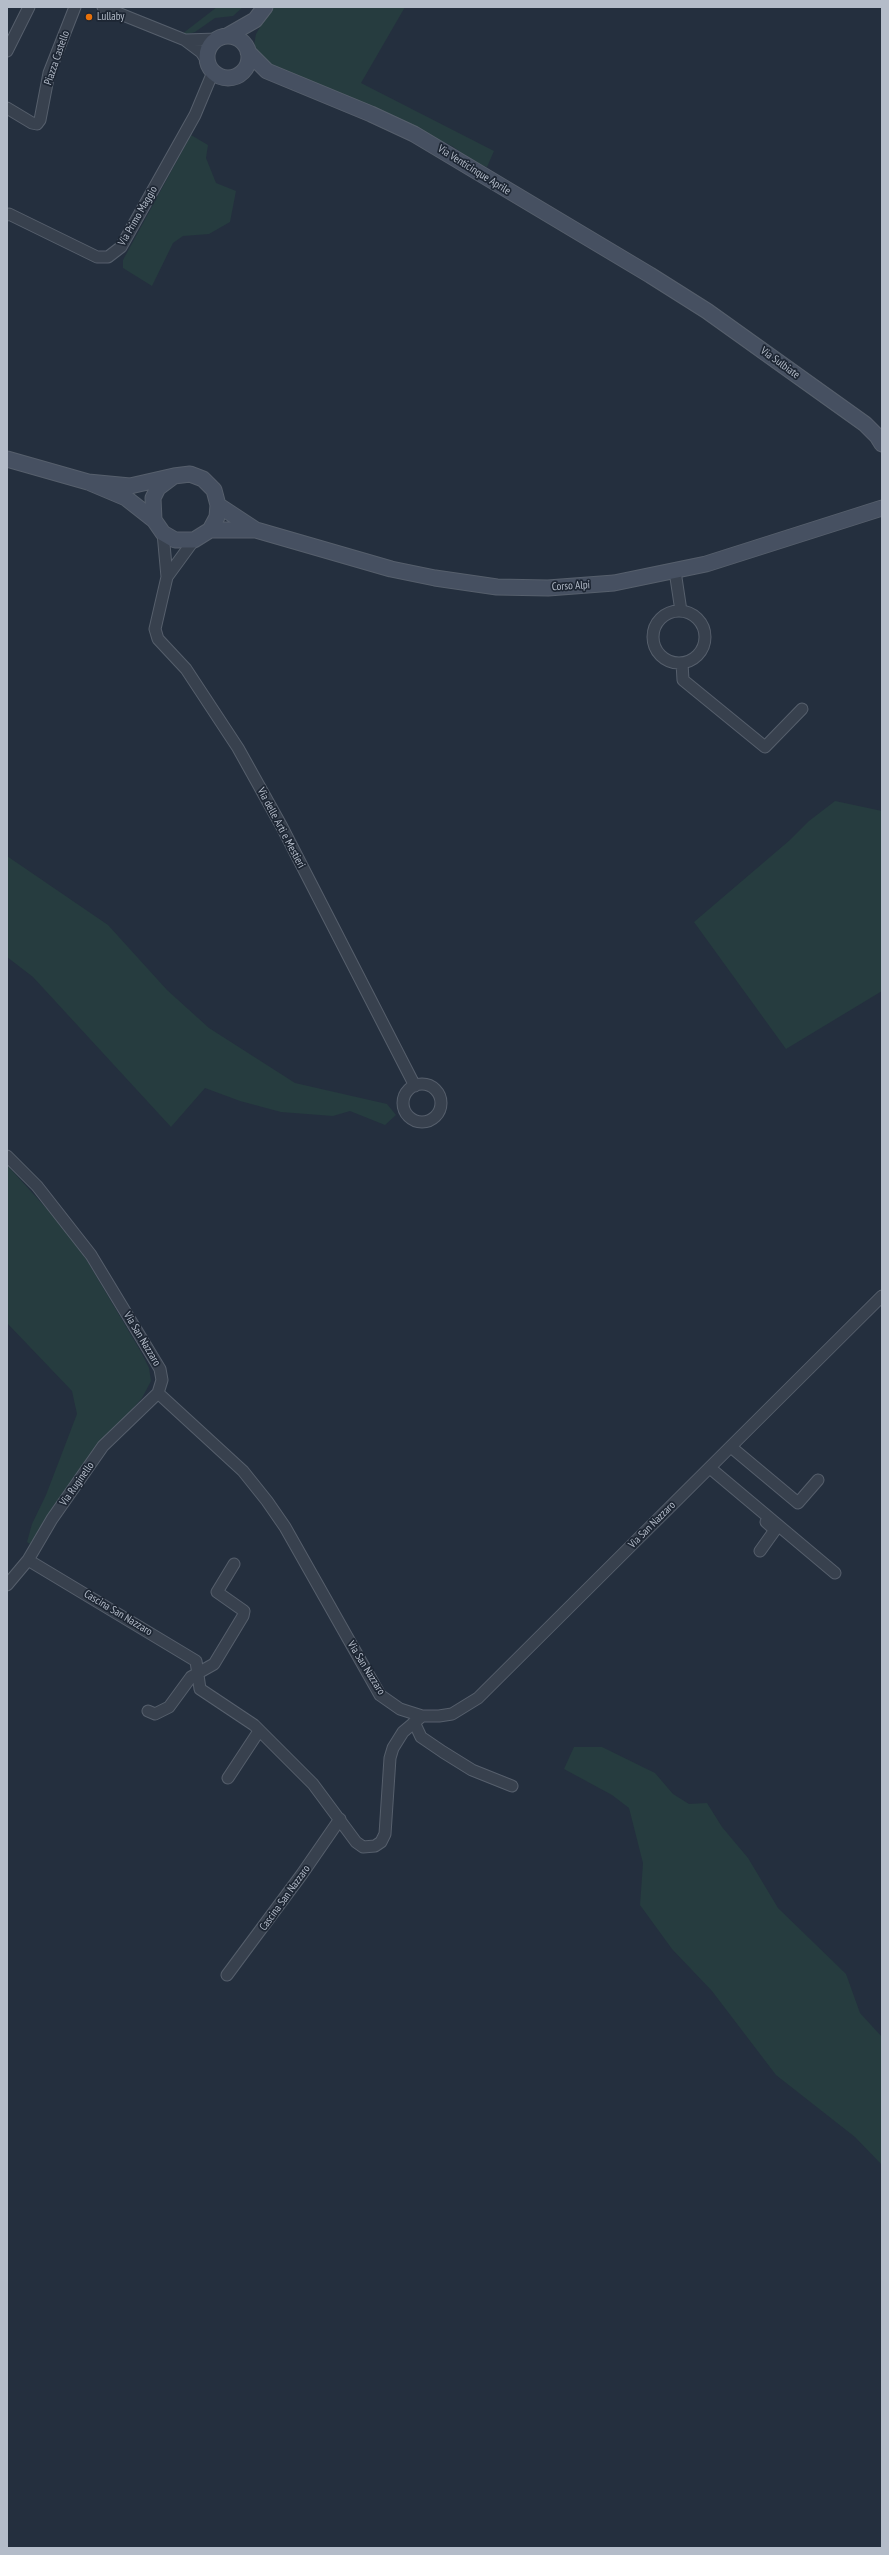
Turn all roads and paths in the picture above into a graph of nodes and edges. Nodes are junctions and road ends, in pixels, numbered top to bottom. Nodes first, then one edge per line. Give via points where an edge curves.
1 (29, 7) edge
2 (75, 7) edge
3 (103, 7) edge
4 (265, 7) edge
5 (255, 20) junction
6 (222, 38) junction
7 (185, 40) junction
8 (247, 50) junction
9 (7, 51) edge
10 (210, 67) junction
11 (267, 71) junction
12 (233, 77) junction
13 (7, 108) edge
14 (7, 215) edge
15 (672, 288) joint
16 (882, 444) edge
17 (7, 459) edge
18 (174, 476) junction
19 (88, 482) junction
20 (218, 505) junction
21 (882, 508) edge
22 (154, 520) junction
23 (210, 530) junction
24 (256, 530) junction
25 (163, 533) junction
26 (194, 540) junction
27 (674, 571) junction
28 (167, 577) junction
29 (681, 611) junction
30 (682, 663) junction
31 (802, 709) dead end
32 (415, 1086) dead end
33 (7, 1156) edge
34 (882, 1296) edge
35 (158, 1393) junction
36 (731, 1447) junction
37 (708, 1470) junction
38 (818, 1480) dead end
39 (760, 1551) dead end
40 (28, 1560) junction
41 (234, 1564) dead end
42 (835, 1573) dead end
43 (7, 1585) edge
44 (198, 1673) junction
45 (148, 1712) dead end
46 (418, 1719) junction
47 (257, 1728) junction
48 (228, 1778) dead end
49 (512, 1786) dead end
50 (340, 1819) junction
51 (227, 1975) dead end

1 - 9 street
2 - 13 street, Piazza Castello via 49,73 40,120 37,124 32,123
3 - 7 street
4 - 5 main road
5 - 6 main road
5 - 8 main road
6 - 7 street
6 - 8 main road via 239,40
6 - 10 main road via 208,50
7 - 10 street via 201,52
8 - 11 main road, Via Venticinque Aprile
8 - 12 main road via 246,67
10 - 12 main road via 223,77
10 - 14 street, Via Primo Maggio via 195,115 121,247 108,257 93,255
11 - 12 main road
11 - 15 main road, Via Venticinque Aprile via 414,134
15 - 16 main road, Via Sulbiate via 865,424
17 - 19 main road
18 - 19 main road via 130,486
18 - 20 main road via 190,474 203,479 214,490
18 - 22 main road via 158,488 153,498
19 - 22 main road via 126,498
20 - 23 main road via 217,517
20 - 24 main road, Corso Alpi
21 - 27 main road, Corso Alpi via 706,564
22 - 25 main road
23 - 24 main road, Corso Alpi
23 - 26 main road
24 - 27 main road, Corso Alpi via 392,569 435,578 497,586 580,586 614,583
25 - 26 main road via 176,540
25 - 28 street, Via delle Arti e Mestieri
26 - 28 street, Via delle Arti e Mestieri
27 - 29 street
28 - 32 street, Via delle Arti e Mestieri via 155,628 158,639 186,669 238,748 286,834
29 - 30 street via 698,619 706,636 699,654
29 - 30 street via 663,616 654,633 656,647 664,658
30 - 31 street via 683,680 765,747
33 - 35 street, Via San Nazzaro via 46,1198 91,1255 160,1369 162,1380
34 - 36 street, Via San Nazzaro
35 - 40 street, Via Ruginello via 103,1446
35 - 46 street, Via San Nazzaro via 242,1471 267,1500 285,1527 380,1695
36 - 37 street, Via San Nazzaro
36 - 38 street via 798,1503
37 - 39 street via 775,1530
37 - 42 street
37 - 46 street, Via San Nazzaro via 478,1698 452,1714
40 - 43 street, Via Ruginello
40 - 44 street, Cascina San Nazzaro via 190,1657 196,1661
41 - 44 street via 217,1592 244,1611 243,1616 214,1664
44 - 45 street via 169,1707 155,1714
44 - 47 street, Cascina San Nazzaro via 200,1690
46 - 49 street via 421,1737 472,1770
46 - 50 street via 397,1739 390,1758 385,1834 381,1842 363,1848
47 - 48 street
47 - 50 street via 313,1784
50 - 51 street, Cascina San Nazzaro

